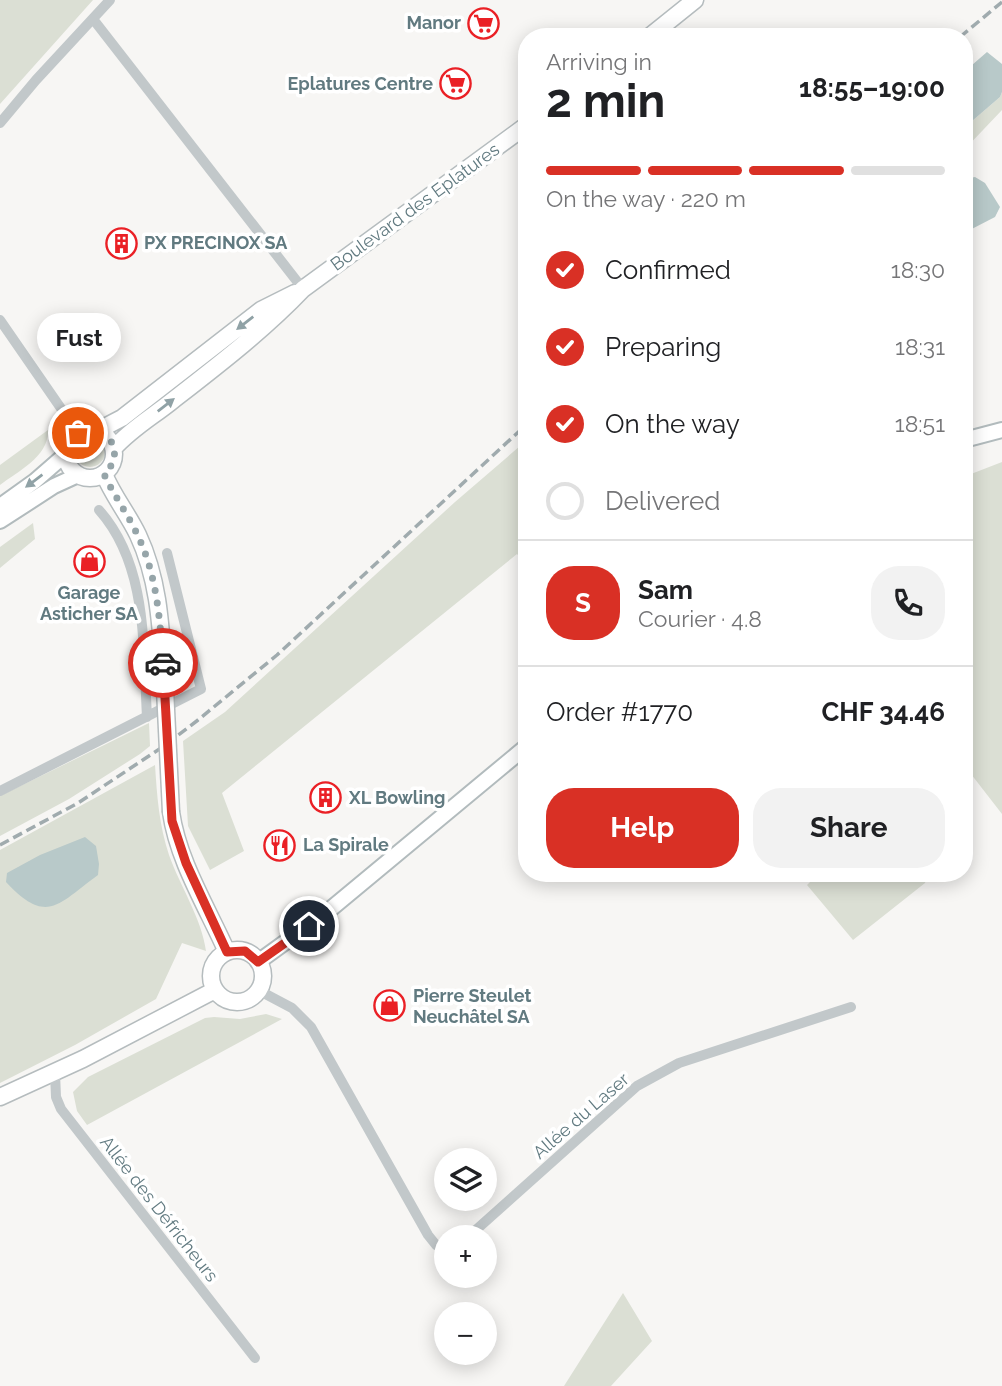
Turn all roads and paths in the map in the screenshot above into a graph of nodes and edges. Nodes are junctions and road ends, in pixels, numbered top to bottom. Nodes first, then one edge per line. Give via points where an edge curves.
1 (110, 0) edge
2 (695, 0) edge
3 (93, 19) junction
4 (660, 28) edge
5 (0, 123) edge
6 (518, 132) edge
7 (303, 289) junction
8 (0, 320) edge
9 (1002, 430) edge
10 (97, 431) junction
11 (78, 433) junction
12 (973, 438) edge
13 (114, 449) junction
14 (66, 454) junction
15 (104, 474) junction
16 (78, 475) junction
17 (0, 506) edge
18 (99, 510) dead end
19 (0, 521) edge
20 (167, 553) dead end
21 (146, 717) junction
22 (518, 753) edge
23 (0, 791) edge
24 (227, 952) junction
25 (258, 962) junction
26 (215, 990) junction
27 (258, 990) junction
28 (851, 1007) dead end
29 (54, 1073) junction
30 (0, 1097) edge
31 (481, 1225) edge
32 (434, 1241) edge
33 (255, 1358) dead end

1 - 3 street
2 - 4 main road
3 - 5 street
3 - 7 street
6 - 7 main road, Boulevard des Eplatures
7 -> 10 main road, Boulevard des Eplatures via 261,310 122,418
13 -> 7 main road, Boulevard des Eplatures via 132,429 214,369
8 - 11 street
9 - 12 main road
10 - 11 main road
10 - 13 main road
11 - 14 main road
13 - 15 main road via 113,463
14 - 16 main road
14 -> 17 main road
15 - 16 main road via 93,478
15 - 24 main road, bridge via 141,541 154,580 171,812 186,863
16 - 19 main road
18 - 21 street via 120,539 139,599
20 - 21 street via 201,689
21 - 23 street
22 - 25 main road via 327,912
24 - 25 main road via 245,951
24 - 26 main road via 212,968
25 - 27 main road via 262,979
26 - 27 main road via 240,1002
26 - 29 main road
27 - 32 street via 292,1008 311,1027
28 - 31 street, Allée du Laser via 679,1063 637,1086
29 - 30 main road
29 - 33 street, Allée des Défricheurs via 61,1109

